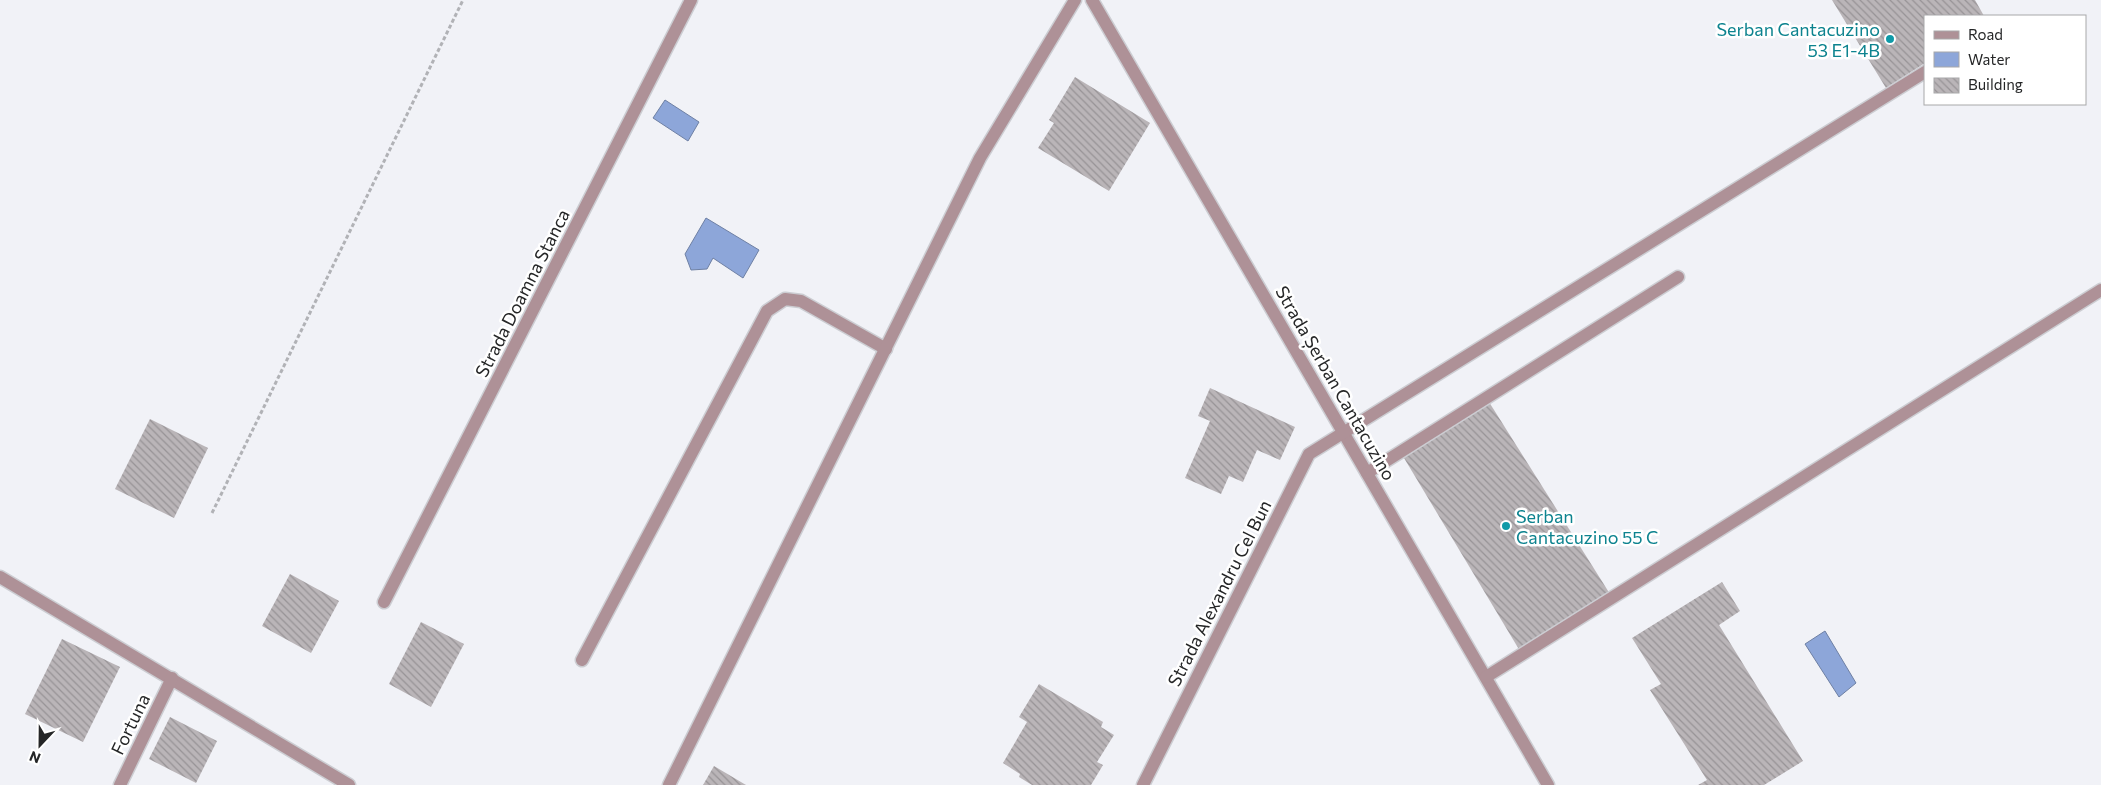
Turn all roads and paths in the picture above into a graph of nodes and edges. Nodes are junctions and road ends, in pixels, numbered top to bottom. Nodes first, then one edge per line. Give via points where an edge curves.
1 (463, 0) edge
2 (691, 0) edge
3 (1075, 0) edge
4 (1092, 0) edge
5 (1924, 73) edge
6 (1678, 277) dead end
7 (2101, 290) edge
8 (886, 349) junction
9 (1343, 431) junction
10 (1367, 473) junction
11 (212, 514) dead end
12 (0, 577) edge
13 (384, 602) dead end
14 (582, 660) dead end
15 (1486, 677) junction
16 (172, 678) junction
17 (120, 785) edge
18 (349, 785) edge
19 (669, 785) edge
20 (1143, 785) edge
21 (1548, 785) edge

1 - 11 path
2 - 13 street, Strada Doamna Stanca
3 - 8 street via 980,158
4 - 9 street, Strada Șerban Cantacuzino
5 - 9 street, Strada Alexandru Cel Bun
6 - 10 street
7 - 15 street
8 - 14 street via 800,301 785,298 767,311
8 - 19 street
9 - 10 street, Strada Șerban Cantacuzino
9 - 20 street, Strada Alexandru Cel Bun via 1308,454
10 - 15 street, Strada Șerban Cantacuzino
12 - 16 street
15 - 21 street, Strada Șerban Cantacuzino
16 - 17 street, Fortuna
16 - 18 street

